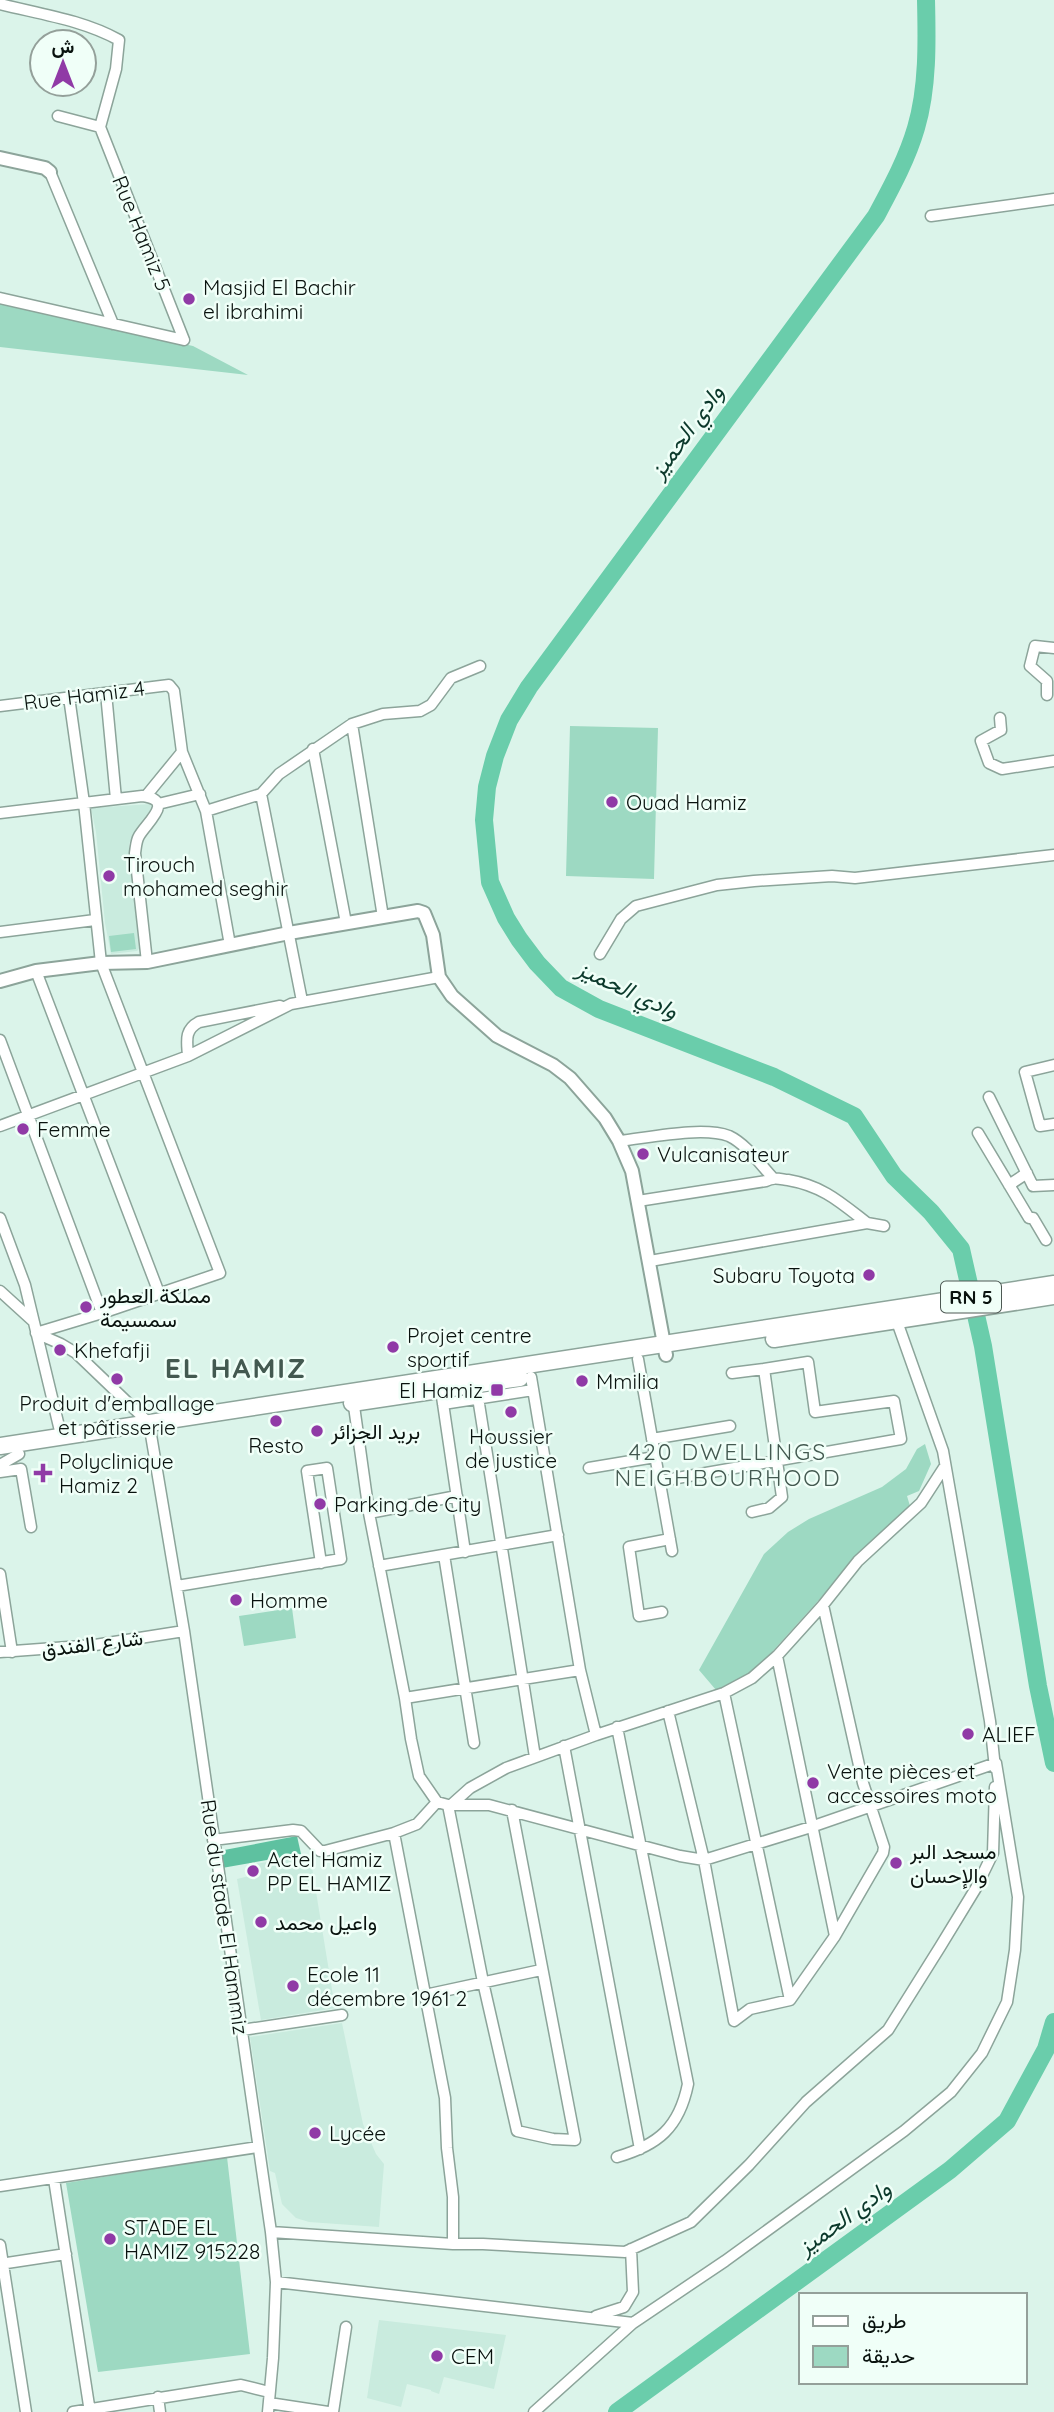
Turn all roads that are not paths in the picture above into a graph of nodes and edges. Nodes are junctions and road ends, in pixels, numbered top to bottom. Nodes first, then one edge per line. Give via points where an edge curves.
1 (0, 4) edge
2 (58, 116) dead end
3 (100, 127) junction
4 (0, 158) edge
5 (50, 172) joint
6 (1054, 199) edge
7 (931, 216) dead end
8 (0, 298) edge
9 (113, 324) junction
10 (1054, 648) edge
11 (480, 666) dead end
12 (106, 693) junction
13 (1047, 695) dead end
14 (69, 697) junction
15 (0, 706) edge
16 (1000, 718) dead end
17 (352, 724) junction
18 (313, 748) junction
19 (182, 752) junction
20 (1054, 761) edge
21 (201, 794) junction
22 (261, 794) junction
23 (146, 796) junction
24 (116, 799) junction
25 (84, 803) junction
26 (158, 804) junction
27 (206, 811) junction
28 (0, 813) edge
29 (1054, 855) edge
30 (383, 917) junction
31 (95, 920) junction
32 (346, 923) junction
33 (0, 932) edge
34 (289, 933) junction
35 (230, 945) junction
36 (600, 954) dead end
37 (147, 962) junction
38 (101, 963) junction
39 (36, 971) junction
40 (439, 976) junction
41 (0, 981) edge
42 (302, 1001) junction
43 (291, 1004) junction
44 (0, 1040) edge
45 (188, 1056) junction
46 (1054, 1065) edge
47 (142, 1072) junction
48 (84, 1094) junction
49 (989, 1097) dead end
50 (29, 1115) junction
51 (1054, 1124) edge
52 (0, 1126) edge
53 (978, 1133) dead end
54 (619, 1141) junction
55 (1027, 1174) junction
56 (773, 1178) junction
57 (1009, 1185) junction
58 (1054, 1185) edge
59 (638, 1201) junction
60 (0, 1218) edge
61 (867, 1223) junction
62 (884, 1226) dead end
63 (1046, 1240) dead end
64 (650, 1261) junction
65 (1054, 1284) edge
66 (0, 1291) edge
67 (159, 1293) junction
68 (1029, 1294) junction
69 (1054, 1296) edge
70 (102, 1313) junction
71 (895, 1315) junction
72 (33, 1321) junction
73 (36, 1333) junction
74 (665, 1350) junction
75 (638, 1359) junction
76 (764, 1369) junction
77 (732, 1374) dead end
78 (532, 1383) junction
79 (477, 1392) junction
80 (352, 1397) junction
81 (442, 1397) junction
82 (730, 1426) dead end
83 (150, 1428) junction
84 (61, 1436) junction
85 (652, 1440) junction
86 (0, 1446) edge
87 (19, 1454) junction
88 (0, 1456) edge
89 (655, 1457) junction
90 (778, 1461) junction
91 (0, 1465) edge
92 (945, 1465) junction
93 (589, 1468) dead end
94 (0, 1472) edge
95 (660, 1481) junction
96 (457, 1496) junction
97 (752, 1512) dead end
98 (369, 1513) junction
99 (31, 1527) dead end
100 (558, 1535) junction
101 (670, 1539) junction
102 (501, 1545) junction
103 (672, 1551) dead end
104 (466, 1552) junction
105 (444, 1555) junction
106 (321, 1563) junction
107 (379, 1566) junction
108 (0, 1574) edge
109 (177, 1586) junction
110 (823, 1605) junction
111 (662, 1612) dead end
112 (184, 1632) junction
113 (0, 1652) edge
114 (12, 1652) junction
115 (777, 1656) junction
116 (580, 1670) junction
117 (521, 1679) junction
118 (464, 1689) junction
119 (724, 1693) junction
120 (405, 1698) junction
121 (668, 1711) junction
122 (617, 1727) junction
123 (596, 1735) junction
124 (474, 1743) dead end
125 (564, 1746) junction
126 (535, 1757) junction
127 (996, 1763) junction
128 (437, 1802) junction
129 (449, 1805) junction
130 (870, 1807) junction
131 (512, 1810) junction
132 (811, 1827) junction
133 (579, 1828) junction
134 (394, 1833) junction
135 (213, 1840) junction
136 (640, 1843) junction
137 (756, 1845) junction
138 (704, 1860) junction
139 (835, 1936) junction
140 (541, 1970) junction
141 (483, 1982) junction
142 (425, 1995) junction
143 (790, 2000) junction
144 (342, 2015) dead end
145 (242, 2030) junction
146 (258, 2147) junction
147 (640, 2149) junction
148 (617, 2157) dead end
149 (54, 2179) junction
150 (0, 2186) edge
151 (271, 2232) junction
152 (453, 2244) junction
153 (0, 2245) edge
154 (631, 2249) junction
155 (66, 2254) junction
156 (1, 2264) edge
157 (276, 2282) junction
158 (593, 2317) junction
159 (633, 2323) junction
160 (346, 2327) dead end
161 (269, 2392) junction
162 (158, 2397) junction
163 (269, 2408) edge
164 (90, 2411) edge
165 (26, 2412) edge
166 (73, 2412) edge
167 (160, 2412) edge
168 (327, 2412) edge
169 (333, 2412) edge
170 (534, 2412) edge

1 - 3 street via 81,24 119,40
2 - 3 street
3 - 9 street, Rue Hamiz 5 via 184,340
4 - 5 street
5 - 9 street
6 - 7 street
8 - 9 street
10 - 13 street via 1035,646 1030,666 1047,681
11 - 17 street via 451,678 431,705 420,711 383,714
12 - 14 street, Rue Hamiz 4
12 - 19 street, Rue Hamiz 4 via 169,685 174,691
12 - 24 street
14 - 15 street, Rue Hamiz 4
14 - 25 street
16 - 20 street via 1001,730 981,741 989,763 1002,769
17 - 18 street
17 - 30 street
18 - 22 street
18 - 32 street
19 - 21 street
19 - 23 street
21 - 26 street
21 - 27 street
22 - 27 street
22 - 34 street
23 - 24 street
23 - 26 street
24 - 25 street
25 - 28 street
25 - 31 street
26 - 37 street via 157,813 139,836 135,853
27 - 35 street
29 - 36 street via 865,877 717,885 636,906 621,919
30 - 32 street
30 - 40 street via 424,913 433,935
31 - 33 street
31 - 38 street
32 - 34 street
34 - 35 street
34 - 42 street
35 - 37 street
37 - 38 street
38 - 39 street
38 - 47 street
39 - 41 street
39 - 48 street
40 - 42 street
40 - 54 street via 452,996 497,1036 570,1079
42 - 43 street
43 - 45 street
43 - 45 street via 200,1022 188,1031
44 - 50 street
45 - 47 street
46 - 51 street via 1026,1072 1040,1126
47 - 48 street
47 - 67 street via 220,1273
48 - 50 street
48 - 67 street
49 - 55 street
50 - 52 street
50 - 70 street
53 - 57 street
54 - 56 street via 706,1131 730,1137
54 - 59 street
55 - 57 street
55 - 58 street via 1033,1186
56 - 59 street
56 - 61 street via 828,1192
57 - 63 street
59 - 64 street
60 - 72 street
61 - 62 street
61 - 64 street
64 - 74 street
65 - 68 highway, RN 5
66 - 72 street
67 - 70 street
68 - 69 highway, RN 5
68 - 71 highway, RN 5
70 - 73 street
71 - 74 highway, RN 5
71 - 92 street
72 - 73 street
73 - 83 street via 76,1353
73 - 84 street
74 - 75 highway, RN 5
74 - 80 highway, RN 5
75 - 78 highway, RN 5
75 - 85 street
76 - 77 street
76 - 90 street
76 - 90 street via 807,1362 815,1412 894,1401 901,1439
78 - 79 highway, RN 5
78 - 100 street
79 - 81 highway, RN 5
79 - 102 street
80 - 81 highway, RN 5
80 - 83 highway, RN 5
80 - 98 street
81 - 96 street
82 - 85 street
83 - 84 highway, RN 5
83 - 87 highway, RN 5
83 - 109 street, Rue du stade El Hammiz
84 - 86 highway, RN 5
85 - 89 street
87 - 88 highway, RN 5
87 - 91 street
89 - 93 street
89 - 95 street
90 - 95 street
90 - 97 street via 782,1497 769,1508
92 - 110 street via 921,1503 858,1561
92 - 127 street
94 - 99 street via 21,1469
95 - 101 street
96 - 98 street
96 - 104 street
98 - 107 street
100 - 102 street
100 - 116 street
101 - 103 street
101 - 111 street via 629,1547 639,1615
102 - 104 street
102 - 117 street
104 - 105 street
105 - 107 street
105 - 118 street
106 - 106 street via 307,1471 327,1468 341,1559
106 - 109 street
107 - 120 street
108 - 114 street
109 - 112 street, Rue du stade El Hammiz
110 - 115 street
110 - 130 street
112 - 114 street, شارع الفندق
112 - 135 street, Rue du stade El Hammiz
113 - 114 street, شارع الفندق
115 - 119 street via 752,1678
115 - 132 street
116 - 117 street
116 - 123 street
117 - 118 street
117 - 126 street
118 - 120 street
118 - 124 street
119 - 121 street
119 - 137 street
120 - 128 street via 419,1776
121 - 122 street
121 - 138 street
122 - 123 street
122 - 136 street
123 - 125 street
125 - 126 street
125 - 133 street
126 - 129 street via 470,1788
127 - 130 street
127 - 154 street via 993,1853 888,2030 806,2102 691,2222
127 - 159 street via 1018,1897 1007,2002 982,2053 951,2092 904,2131
128 - 129 street
128 - 134 street via 417,1824
129 - 131 street
129 - 141 street
130 - 132 street
130 - 139 street via 883,1853
131 - 133 street
131 - 140 street
132 - 137 street
132 - 139 street
133 - 136 street
133 - 147 street
134 - 135 street via 326,1851 320,1851 301,1830
134 - 142 street
135 - 145 street, Rue du stade El Hammiz
136 - 138 street
136 - 147 street via 688,2084 684,2104 670,2126
137 - 138 street
137 - 143 street
138 - 143 street via 734,2021 750,2010
139 - 143 street
140 - 141 street
140 - 141 street via 575,2140 517,2131
141 - 142 street
142 - 152 street via 445,2098
144 - 145 street
145 - 146 street, Rue du stade El Hammiz
146 - 149 street
146 - 151 street, Rue du stade El Hammiz
147 - 148 street
149 - 150 street
149 - 155 street
151 - 152 street
151 - 157 street, Rue du stade El Hammiz
152 - 154 street
153 - 156 street
154 - 158 street via 633,2292 624,2307
155 - 156 street
155 - 164 street
156 - 165 street
157 - 158 street
157 - 161 street, Rue du stade El Hammiz
158 - 159 street
159 - 170 street
160 - 169 street
161 - 162 street via 241,2385
161 - 163 street, Rue du stade El Hammiz
162 - 164 street
162 - 167 street
163 - 168 street
164 - 166 street

